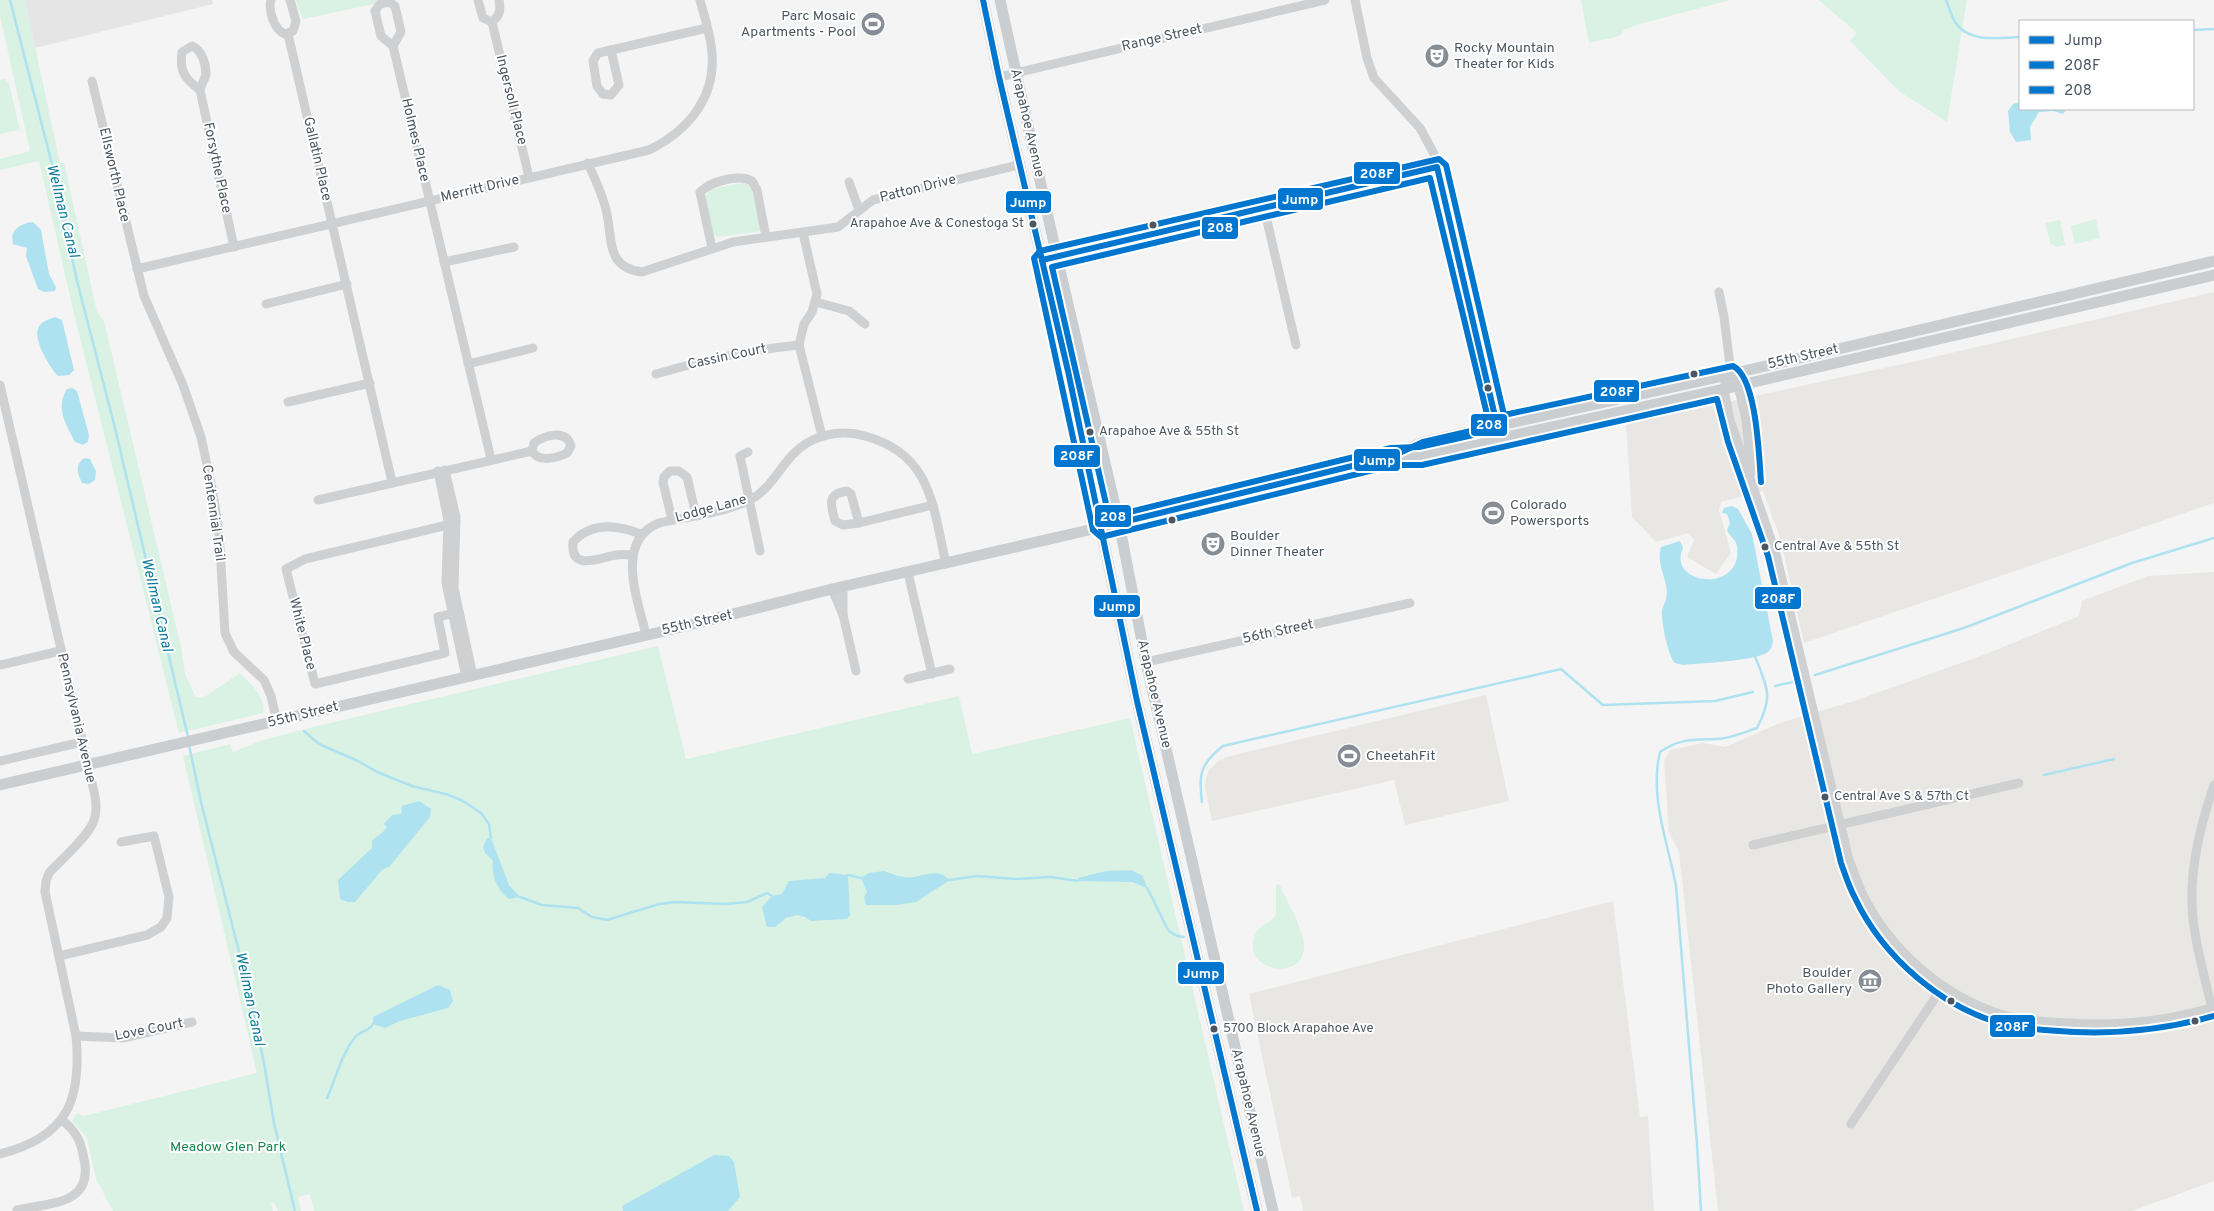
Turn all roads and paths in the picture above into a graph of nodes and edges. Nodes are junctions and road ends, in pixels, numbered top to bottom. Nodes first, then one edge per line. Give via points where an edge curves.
1 (271, 0) edge
2 (290, 0) edge
3 (478, 0) edge
4 (499, 0) edge
5 (700, 0) edge
6 (983, 0) edge
7 (1000, 0) edge
8 (1326, 0) edge
9 (1355, 0) edge
10 (492, 22) junction
11 (707, 28) junction
12 (288, 34) junction
13 (393, 46) dead end
14 (611, 50) junction
15 (1016, 72) junction
16 (999, 77) junction
17 (92, 81) dead end
18 (200, 90) dead end
19 (588, 163) junction
20 (1019, 166) junction
21 (1438, 167) junction
22 (530, 177) junction
23 (849, 182) dead end
24 (430, 200) junction
25 (1264, 208) junction
26 (859, 210) junction
27 (332, 224) junction
28 (803, 233) junction
29 (766, 237) junction
30 (234, 247) junction
31 (514, 247) dead end
32 (712, 248) junction
33 (1057, 257) junction
34 (1042, 260) junction
35 (444, 262) junction
36 (2214, 262) edge
37 (137, 269) junction
38 (2214, 275) edge
39 (347, 284) junction
40 (1719, 292) dead end
41 (816, 302) junction
42 (266, 304) dead end
43 (865, 324) dead end
44 (799, 345) junction
45 (1296, 345) dead end
46 (533, 348) dead end
47 (468, 364) junction
48 (656, 374) dead end
49 (1731, 374) junction
50 (370, 383) junction
51 (0, 385) edge
52 (1738, 386) junction
53 (1724, 389) junction
54 (288, 402) dead end
55 (1497, 425) junction
56 (822, 436) junction
57 (1500, 438) junction
58 (532, 451) dead end
59 (748, 452) dead end
60 (1393, 456) junction
61 (491, 459) junction
62 (441, 471) junction
63 (392, 482) junction
64 (1752, 483) junction
65 (318, 500) dead end
66 (748, 501) junction
67 (933, 505) junction
68 (696, 515) junction
69 (672, 520) junction
70 (859, 523) dead end
71 (1118, 523) junction
72 (452, 524) junction
73 (1102, 528) junction
74 (641, 534) junction
75 (760, 550) dead end
76 (632, 555) junction
77 (946, 564) junction
78 (908, 573) junction
79 (838, 588) junction
80 (1410, 603) dead end
81 (455, 613) junction
82 (646, 635) junction
83 (60, 651) junction
84 (1146, 662) junction
85 (0, 666) edge
86 (950, 669) dead end
87 (856, 671) dead end
88 (932, 674) junction
89 (470, 676) junction
90 (908, 679) dead end
91 (277, 722) junction
92 (82, 742) junction
93 (0, 761) edge
94 (88, 766) junction
95 (2019, 784) dead end
96 (0, 785) edge
97 (2214, 785) edge
98 (1840, 824) junction
99 (121, 842) dead end
100 (1753, 845) dead end
101 (59, 956) junction
102 (1943, 986) junction
103 (2213, 1008) edge
104 (192, 1022) dead end
105 (76, 1036) junction
106 (62, 1120) junction
107 (1851, 1124) dead end
108 (0, 1154) edge
109 (17, 1210) edge
110 (1257, 1211) edge
111 (1273, 1211) edge

1 - 12 street, Gallatin Place via 276,28
2 - 12 street, Gallatin Place via 296,24
3 - 10 street, Ingersoll Place via 483,18
4 - 10 street via 501,9
5 - 11 street, Merritt Drive
6 - 16 main road, Arapahoe Avenue
7 - 15 main road, Arapahoe Avenue
8 - 15 street, Range Street
9 - 21 street via 1374,78 1420,128
10 - 22 street, Ingersoll Place
11 - 14 street
11 - 19 street, Merritt Drive via 712,46 709,84 695,115 682,130 649,150
12 - 27 street, Gallatin Place
13 - 24 street, Holmes Place
14 - 14 street via 598,53 593,61 597,86 603,94 611,95 619,85
15 - 16 street, Range Street
15 - 33 main road, Arapahoe Avenue
16 - 20 main road, Arapahoe Avenue
17 - 37 street, Ellsworth Place
18 - 30 street, Forsythe Place
19 - 22 street, Merritt Drive
19 - 32 street, Patton Drive via 606,206 611,248 622,266 642,272
20 - 26 street, Patton Drive via 873,200
20 - 34 main road, Arapahoe Avenue
21 - 25 street
21 - 55 street
22 - 24 street, Merritt Drive
23 - 26 street
24 - 27 street, Merritt Drive
24 - 35 street, Holmes Place
25 - 33 street
25 - 45 street
26 - 28 street, Patton Drive via 838,227
27 - 30 street, Merritt Drive
27 - 39 street, Gallatin Place
28 - 29 street, Patton Drive
28 - 41 street via 816,284
29 - 32 street, Patton Drive
29 - 32 street via 756,190 752,181 743,177 707,185 700,192
30 - 37 street, Merritt Drive
31 - 35 street
33 - 34 street
33 - 71 main road, Arapahoe Avenue
34 - 73 main road, Arapahoe Avenue
35 - 47 street, Holmes Place
36 - 49 main road, 55th Street
37 - 91 street, Centennial Trail via 144,296 183,385 201,437 219,532 226,633 234,652 264,680
38 - 52 main road, 55th Street
39 - 42 street
39 - 50 street, Gallatin Place
40 - 49 street
41 - 43 street via 849,311
41 - 44 street via 804,324
44 - 48 street, Cassin Court via 720,356
44 - 56 street
46 - 47 street
47 - 61 street, Holmes Place
49 - 52 street
49 - 53 street via 1726,378
49 - 55 main road, 55th Street
50 - 54 street
50 - 63 street, Gallatin Place
51 - 83 street, Pennsylvania Avenue
52 - 53 main road, 55th Street
52 - 64 street via 1749,438
53 - 57 main road, 55th Street
53 - 64 street via 1730,420
55 - 57 street
55 - 60 main road, 55th Street via 1422,442
56 - 66 street, Lodge Lane via 792,454 768,486
56 - 67 street, Lodge Lane via 860,434 891,446 917,467
57 - 60 main road, 55th Street via 1420,456
58 - 61 street
59 - 66 street via 740,456
60 - 71 main road, 55th Street
61 - 62 street
62 - 63 street
62 - 72 street
63 - 65 street
64 - 98 street via 1776,554
66 - 68 street, Lodge Lane
66 - 75 street
67 - 70 street
67 - 77 street, Lodge Lane
68 - 69 street, Lodge Lane
68 - 69 street via 686,477 680,471 670,471 663,482
69 - 74 street, Lodge Lane
71 - 73 main road, 55th Street
71 - 84 main road, Arapahoe Avenue
72 - 81 street
72 - 81 street, White Place via 305,558 286,569 315,684 445,652 438,617
73 - 77 main road, 55th Street
73 - 110 main road, Arapahoe Avenue via 1142,720
74 - 76 street
74 - 76 street via 618,526 602,527 583,534 573,542 574,554 583,561
76 - 82 street
77 - 78 main road, 55th Street
78 - 79 main road, 55th Street
78 - 88 street
79 - 82 main road, 55th Street
79 - 87 street
80 - 84 street, 56th Street
81 - 89 street
82 - 89 main road, 55th Street
83 - 85 street
83 - 92 street, Pennsylvania Avenue
84 - 111 main road, Arapahoe Avenue
86 - 88 street
88 - 90 street
89 - 91 main road, 55th Street
91 - 94 main road, 55th Street
92 - 93 street
92 - 94 street, Pennsylvania Avenue
94 - 96 main road, 55th Street
94 - 101 street, Pennsylvania Avenue via 95,797 94,821 46,881 45,892
95 - 98 street
97 - 103 street via 2198,841 2192,902 2194,932
98 - 100 street
98 - 102 street via 1859,886 1879,922 1921,970
99 - 101 street via 154,836 169,897 167,918 161,927 147,935
101 - 105 street, Pennsylvania Avenue
102 - 103 street via 1974,1004 2031,1021 2134,1023
102 - 107 street
104 - 105 street, Love Court via 123,1038
105 - 106 street, Pennsylvania Avenue via 76,1082 68,1111
106 - 108 street via 33,1143
106 - 109 street via 76,1133 82,1147 86,1170 81,1190 68,1198

